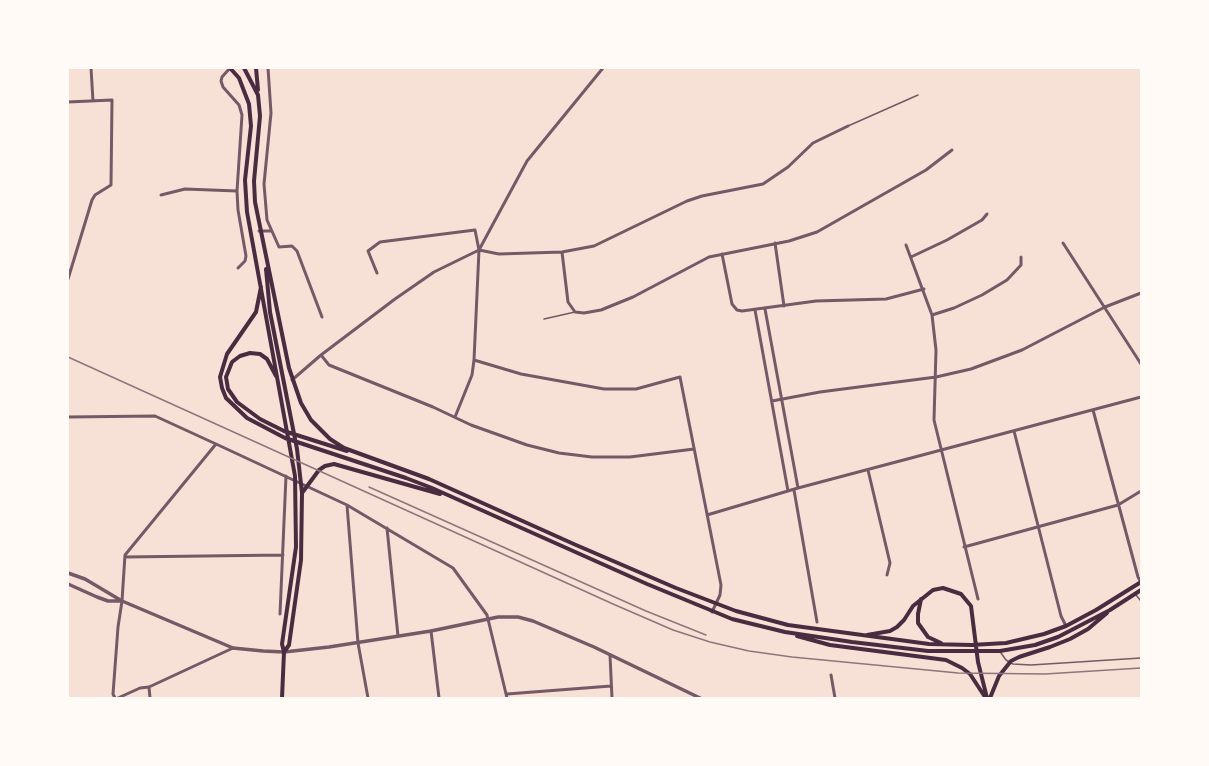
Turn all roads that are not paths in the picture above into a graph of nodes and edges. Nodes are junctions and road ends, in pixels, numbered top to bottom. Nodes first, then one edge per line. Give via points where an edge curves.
1 (91, 68) edge
2 (230, 68) edge
3 (244, 68) edge
4 (256, 68) edge
5 (268, 68) edge
6 (603, 68) edge
7 (258, 95) junction
8 (918, 95) dead end
9 (93, 101) junction
10 (68, 102) edge
11 (848, 126) joint
12 (952, 150) dead end
13 (236, 191) junction
14 (161, 195) dead end
15 (987, 214) dead end
16 (260, 231) junction
17 (271, 231) junction
18 (1064, 242) dead end
19 (775, 243) junction
20 (906, 245) dead end
21 (479, 250) junction
22 (562, 252) junction
23 (722, 254) junction
24 (911, 257) junction
25 (1021, 257) dead end
26 (267, 264) junction
27 (238, 268) dead end
28 (377, 273) dead end
29 (68, 279) edge
30 (261, 287) junction
31 (924, 289) junction
32 (1141, 293) edge
33 (784, 306) junction
34 (1105, 307) junction
35 (765, 309) junction
36 (755, 310) junction
37 (575, 312) junction
38 (932, 315) junction
39 (322, 317) dead end
40 (544, 319) dead end
41 (321, 355) junction
42 (474, 360) junction
43 (1141, 364) edge
44 (936, 377) junction
45 (292, 380) junction
46 (280, 390) junction
47 (1141, 397) edge
48 (782, 399) junction
49 (772, 401) junction
50 (1094, 410) junction
51 (68, 417) edge
52 (455, 417) junction
53 (1014, 432) junction
54 (216, 444) junction
55 (694, 449) junction
56 (940, 450) junction
57 (353, 453) junction
58 (868, 470) junction
59 (286, 476) junction
60 (796, 489) junction
61 (788, 491) junction
62 (1141, 491) edge
63 (302, 493) junction
64 (447, 496) junction
65 (347, 505) junction
66 (1118, 505) junction
67 (707, 515) junction
68 (1038, 527) junction
69 (387, 528) junction
70 (964, 547) junction
71 (283, 555) junction
72 (125, 557) junction
73 (68, 573) edge
74 (887, 575) dead end
75 (1141, 582) edge
76 (68, 584) edge
77 (1141, 590) edge
78 (1136, 594) junction
79 (921, 599) junction
80 (978, 599) dead end
81 (122, 601) junction
82 (1141, 601) edge
83 (716, 604) junction
84 (1110, 610) junction
85 (712, 612) junction
86 (280, 614) dead end
87 (488, 619) junction
88 (817, 622) dead end
89 (1066, 626) junction
90 (431, 631) junction
91 (785, 632) junction
92 (398, 636) junction
93 (860, 636) junction
94 (358, 643) junction
95 (943, 644) junction
96 (233, 648) junction
97 (1000, 651) junction
98 (284, 652) junction
99 (610, 655) junction
100 (1141, 658) edge
101 (831, 675) dead end
102 (611, 686) junction
103 (149, 687) junction
104 (507, 694) junction
105 (115, 698) edge
106 (118, 698) edge
107 (150, 698) edge
108 (282, 698) edge
109 (368, 698) edge
110 (439, 698) edge
111 (507, 698) edge
112 (612, 698) edge
113 (700, 698) edge
114 (835, 698) edge
115 (987, 698) edge

1 - 9 street
2 - 13 street via 221,81 223,88 239,105 242,115
2 - 30 main road via 244,90 250,111 245,190
3 - 7 main road
4 - 7 main road
5 - 17 street via 271,113 264,198
6 - 21 street via 527,161
7 - 16 main road via 260,120 254,192
8 - 11 lane
9 - 10 street
9 - 29 street via 112,100 112,181 110,187 93,197
11 - 22 street via 813,143 788,167 763,184 702,196 594,246
12 - 19 street via 926,170 817,232 806,237
13 - 14 street via 185,189
13 - 27 street via 246,256
15 - 24 street via 982,220 947,240
16 - 17 street
16 - 26 main road
17 - 39 street via 279,247 292,246 297,251
18 - 34 street via 1100,303
19 - 23 street
19 - 33 street
20 - 24 street
21 - 22 street via 499,254
21 - 28 street via 475,230 380,242 368,251
21 - 41 street via 434,272
21 - 42 street
22 - 37 street via 568,302
23 - 36 street via 732,304 737,310
23 - 37 street via 699,261 633,297 601,310
24 - 31 street
25 - 38 street via 1021,265 1007,280 982,296
26 - 45 main road
26 - 63 main road via 270,312 293,427
30 - 46 main road
30 - 64 main road via 256,312 224,359 220,383 226,398 239,412 256,424 285,438 406,478
31 - 33 street via 886,299 816,301
31 - 38 street
32 - 34 street
33 - 35 street
34 - 43 street
34 - 44 street via 1022,350 971,369
35 - 36 street
35 - 48 street
36 - 49 street
37 - 40 lane
38 - 44 street
41 - 45 street
41 - 52 street via 329,365
42 - 52 street via 472,375
42 - 55 street via 521,374 604,389 636,389 680,377
44 - 48 street
44 - 56 street via 933,410
45 - 57 main road via 311,420 330,439
46 - 57 main road via 270,362 260,354 240,356 232,362 227,371 227,385 237,402 260,419 299,437
46 - 98 main road via 295,476 296,519 292,579 282,644
47 - 50 street
48 - 49 street
48 - 60 street
49 - 61 street
50 - 53 street
50 - 66 street
51 - 54 street via 155,416
52 - 55 street via 527,445 559,453 592,457 630,457
53 - 56 street
53 - 68 street
54 - 59 street
54 - 72 street
55 - 67 street
56 - 58 street
56 - 70 street
57 - 83 main road via 429,479 576,546
58 - 60 street
58 - 74 street via 890,563
59 - 65 street
59 - 71 street
60 - 61 street
60 - 88 street
61 - 67 street
62 - 66 street
63 - 64 main road via 319,470 334,464
63 - 98 main road via 301,560 289,645
64 - 85 main road
65 - 69 street
65 - 94 street
66 - 68 street
66 - 75 street
67 - 83 street via 721,585
68 - 70 street
68 - 89 street via 1061,616
69 - 87 street via 453,568 485,610
69 - 92 street
70 - 80 street
71 - 72 street
71 - 86 street
72 - 81 street
73 - 81 street via 102,587
75 - 89 main road
76 - 81 street via 108,601
77 - 78 main road
78 - 82 lane
78 - 84 main road
79 - 93 main road via 897,627 890,631
79 - 95 main road via 918,614 920,626 928,637
79 - 115 main road via 933,590 943,588 956,591 966,598 971,606 978,662
81 - 96 street
81 - 105 street via 113,694
83 - 85 street
83 - 93 main road via 788,625
84 - 97 main road via 1050,640
84 - 115 main road via 1075,636 1011,661
85 - 91 main road
87 - 90 street
87 - 99 street via 511,616 533,621
87 - 104 street
89 - 95 main road via 1006,643
90 - 92 street
90 - 110 street
91 - 97 main road via 928,650
91 - 115 main road via 830,645 946,660 970,674
92 - 94 street
93 - 95 main road
94 - 98 street
94 - 109 street
96 - 98 street
96 - 103 street
97 - 100 lane via 1006,660 1013,664 1065,665
98 - 108 main road
99 - 102 street
99 - 113 street
101 - 114 street
102 - 104 street
102 - 112 street
103 - 106 street via 140,688
103 - 107 street
104 - 111 street

